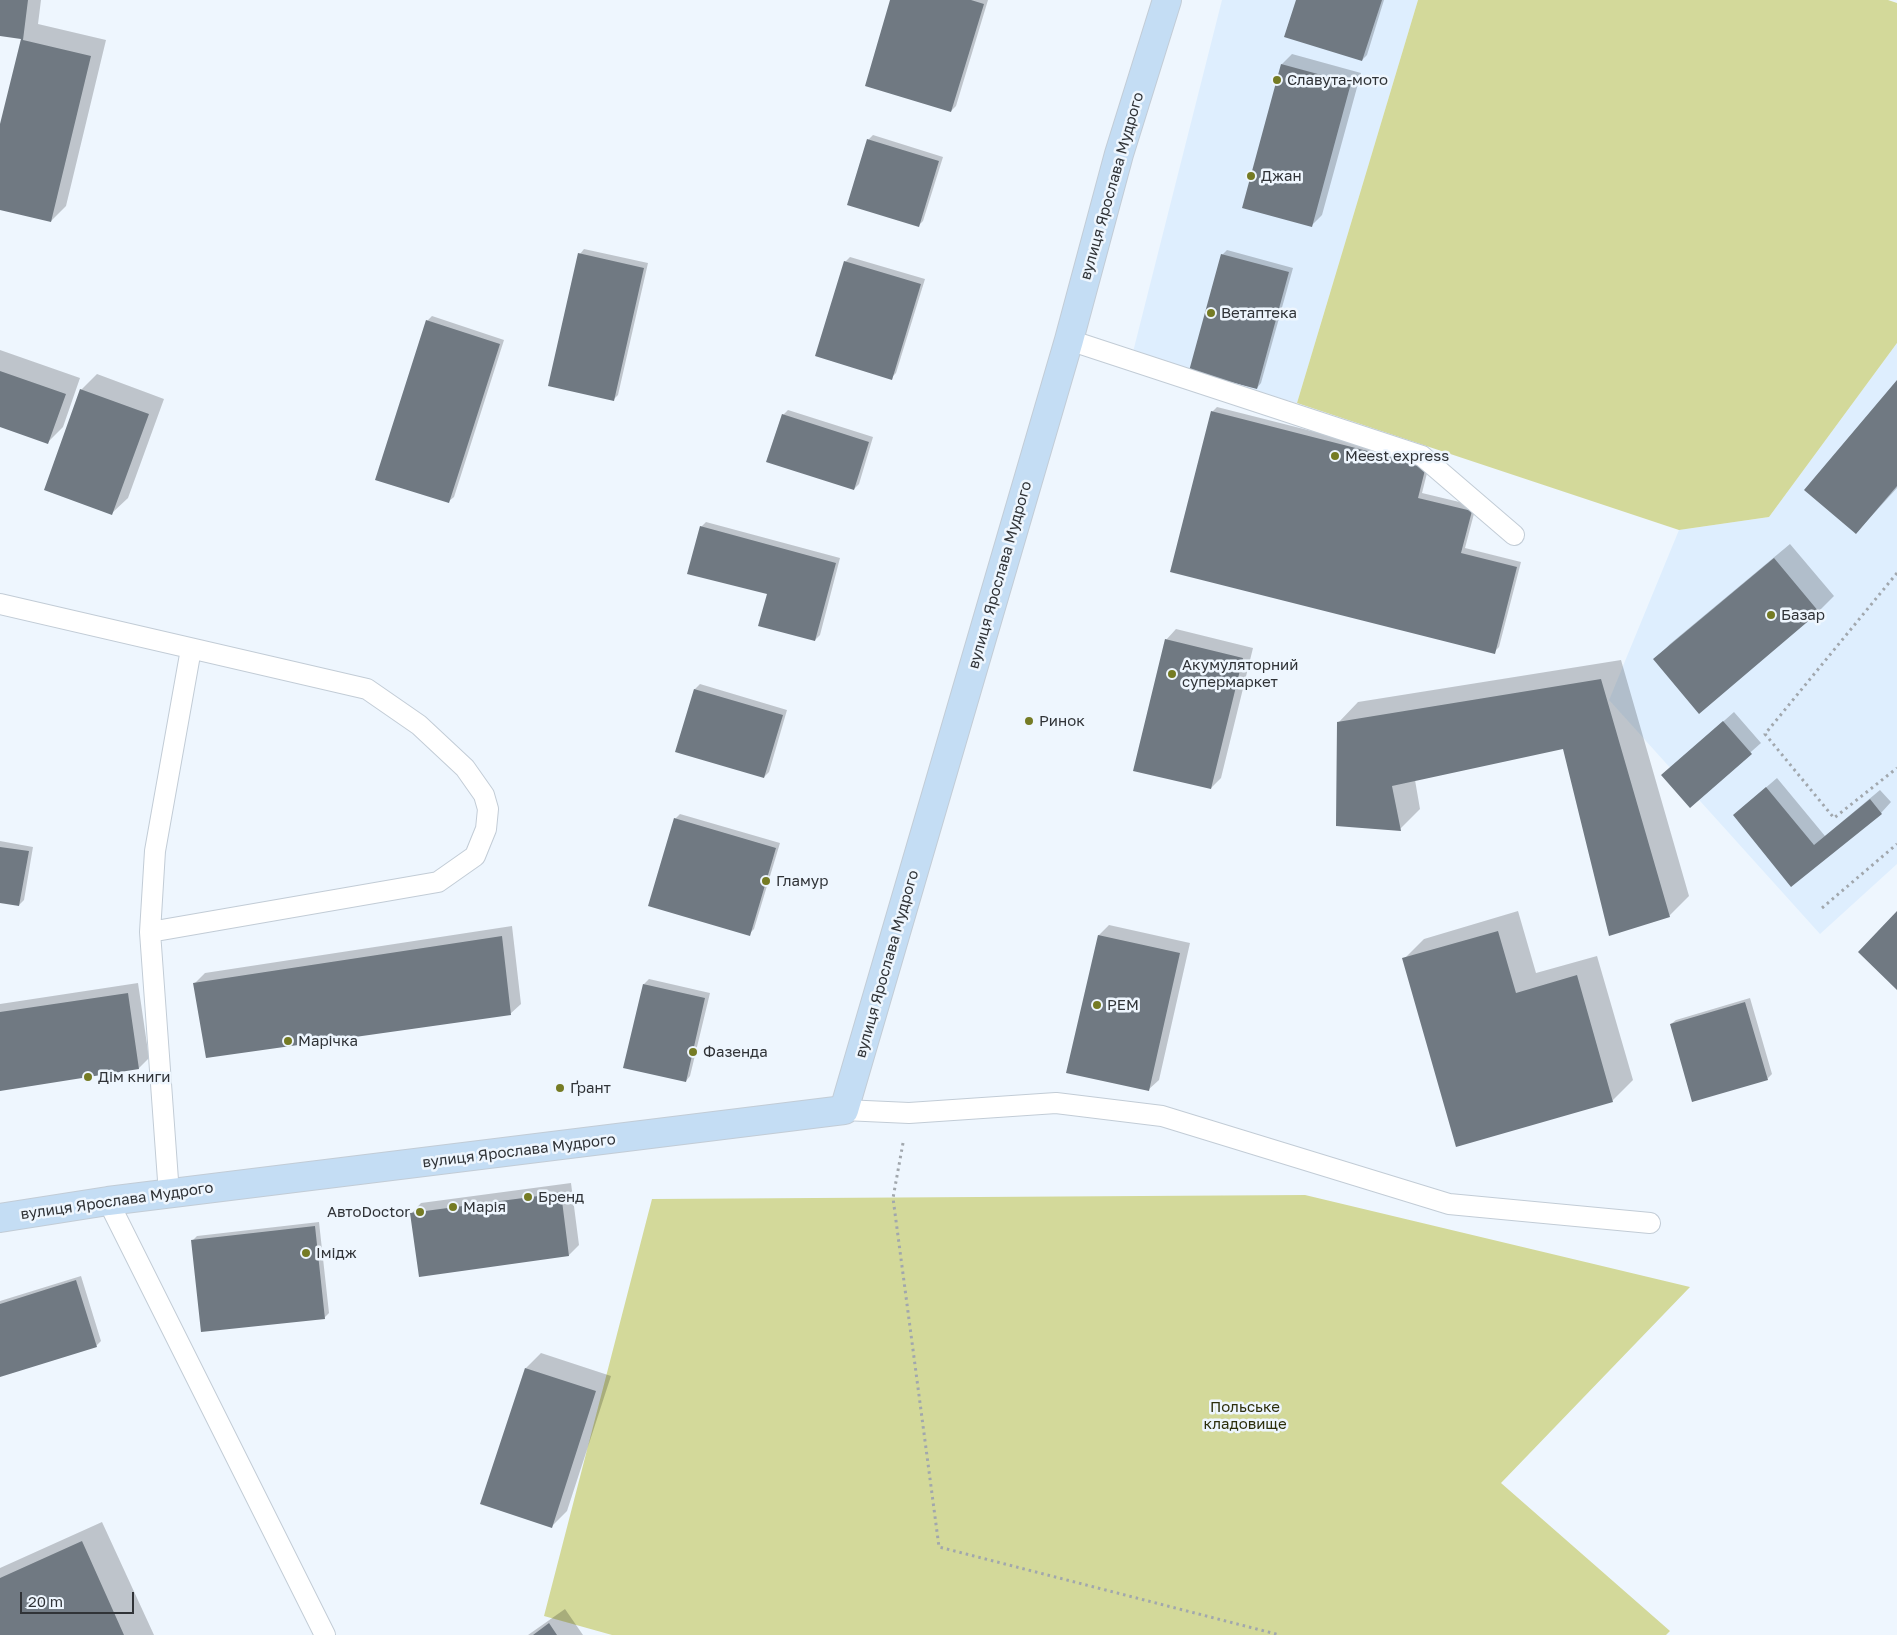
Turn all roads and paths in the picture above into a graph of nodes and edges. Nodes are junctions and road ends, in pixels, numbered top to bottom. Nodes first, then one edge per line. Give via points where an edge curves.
1 (1167, 0) edge
2 (1068, 340) junction
3 (1514, 535) dead end
4 (1897, 573) edge
5 (0, 604) edge
6 (191, 649) junction
7 (1897, 768) edge
8 (1897, 844) edge
9 (1822, 908) dead end
10 (150, 932) junction
11 (844, 1110) junction
12 (909, 1113) junction
13 (169, 1194) junction
14 (108, 1201) junction
15 (0, 1218) edge
16 (1650, 1223) dead end
17 (325, 1635) edge
18 (1280, 1635) edge

1 - 2 street, вулиця Ярослава Мудрого via 1119,154
2 - 3 lane via 1422,456
2 - 11 street, вулиця Ярослава Мудрого
4 - 7 path via 1765,734 1834,818
5 - 6 lane
6 - 10 lane via 155,851
6 - 10 lane via 367,689 419,726 465,768 484,795 488,809 486,829 475,856 438,882
8 - 9 path
10 - 13 lane
11 - 12 lane
11 - 13 street, вулиця Ярослава Мудрого
12 - 16 lane via 1056,1103 1162,1116 1449,1204
12 - 18 path via 893,1198 939,1547
13 - 14 street, вулиця Ярослава Мудрого
14 - 15 street, вулиця Ярослава Мудрого
14 - 17 lane

